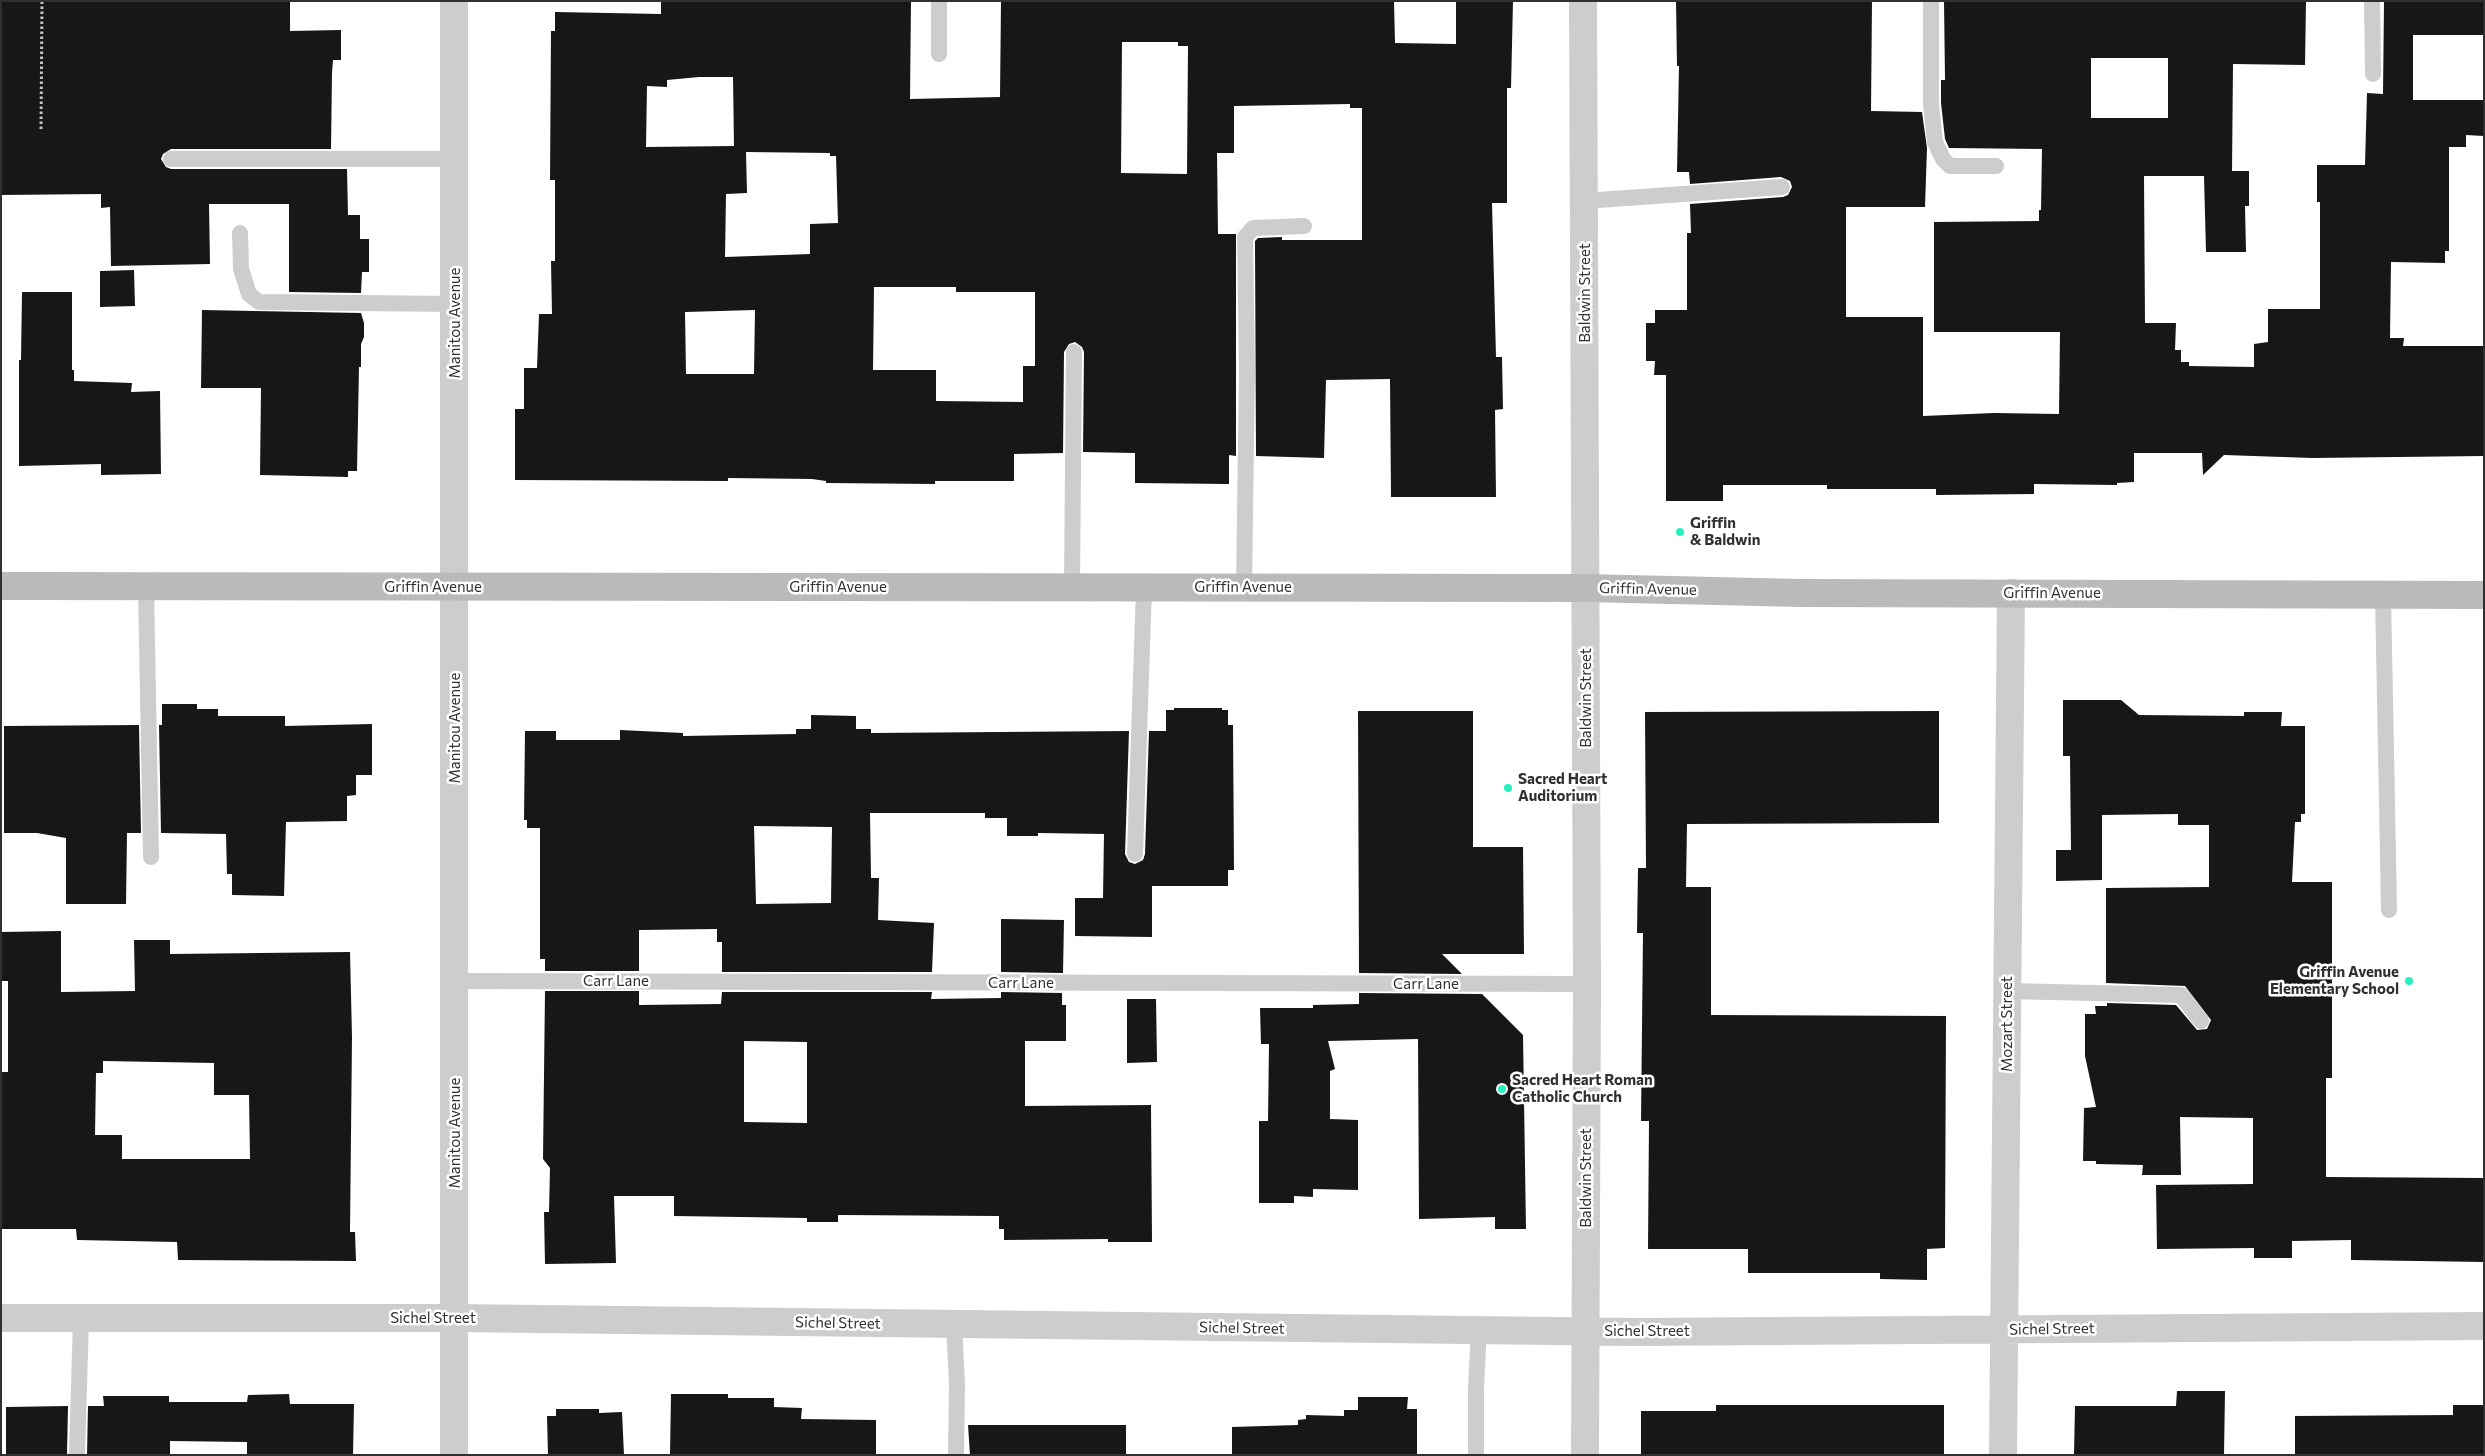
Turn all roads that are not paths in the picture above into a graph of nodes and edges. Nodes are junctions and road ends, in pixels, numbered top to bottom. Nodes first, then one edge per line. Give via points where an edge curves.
1 (454, 1) edge
2 (939, 1) edge
3 (1583, 1) edge
4 (1931, 1) edge
5 (2372, 1) edge
6 (939, 54) dead end
7 (2373, 74) dead end
8 (171, 159) dead end
9 (455, 159) junction
10 (1996, 166) dead end
11 (1782, 188) dead end
12 (1584, 201) junction
13 (1304, 226) dead end
14 (240, 233) dead end
15 (455, 304) junction
16 (1074, 352) dead end
17 (1, 586) edge
18 (146, 586) junction
19 (1072, 586) junction
20 (455, 587) junction
21 (1144, 587) junction
22 (1244, 587) junction
23 (1586, 588) junction
24 (2011, 593) junction
25 (2383, 594) junction
26 (2484, 595) edge
27 (1135, 854) dead end
28 (151, 857) dead end
29 (2389, 910) dead end
30 (455, 981) junction
31 (1587, 984) junction
32 (2007, 991) junction
33 (2201, 1021) dead end
34 (1, 1318) edge
35 (81, 1318) junction
36 (454, 1318) junction
37 (954, 1324) junction
38 (2484, 1326) edge
39 (1479, 1330) junction
40 (2005, 1330) junction
41 (1586, 1331) junction
42 (77, 1455) edge
43 (454, 1455) edge
44 (956, 1455) edge
45 (1476, 1455) edge
46 (1585, 1455) edge
47 (2003, 1455) edge

1 - 9 street, Manitou Avenue
2 - 6 lane
3 - 12 street, Baldwin Street
4 - 10 lane via 1931,104 1935,142 1950,166
5 - 7 lane
8 - 9 lane
9 - 15 street, Manitou Avenue
11 - 12 lane
12 - 23 street, Baldwin Street
13 - 22 lane via 1253,228 1245,237
14 - 15 lane via 241,268 248,294 259,302
15 - 20 street, Manitou Avenue
16 - 19 lane
17 - 18 main road, Griffin Avenue
18 - 20 main road, Griffin Avenue
18 - 28 lane
19 - 20 main road, Griffin Avenue
19 - 21 main road, Griffin Avenue
20 - 30 street, Manitou Avenue
21 - 22 main road, Griffin Avenue
21 - 27 lane
22 - 23 main road, Griffin Avenue
23 - 24 main road, Griffin Avenue
23 - 31 street, Baldwin Street
24 - 25 main road, Griffin Avenue
24 - 32 street, Mozart Street
25 - 26 main road, Griffin Avenue
25 - 29 lane
30 - 31 lane, Carr Lane
30 - 36 street, Manitou Avenue
31 - 41 street, Baldwin Street
32 - 33 lane via 2182,995
32 - 40 street, Mozart Street
34 - 35 street, Sichel Street
35 - 36 street, Sichel Street
35 - 42 lane
36 - 37 street, Sichel Street
36 - 43 street, Manitou Avenue
37 - 39 street, Sichel Street
37 - 44 lane
38 - 40 street, Sichel Street
39 - 41 street, Sichel Street
39 - 45 lane
40 - 41 street, Sichel Street
40 - 47 street, Mozart Street
41 - 46 street, Baldwin Street

